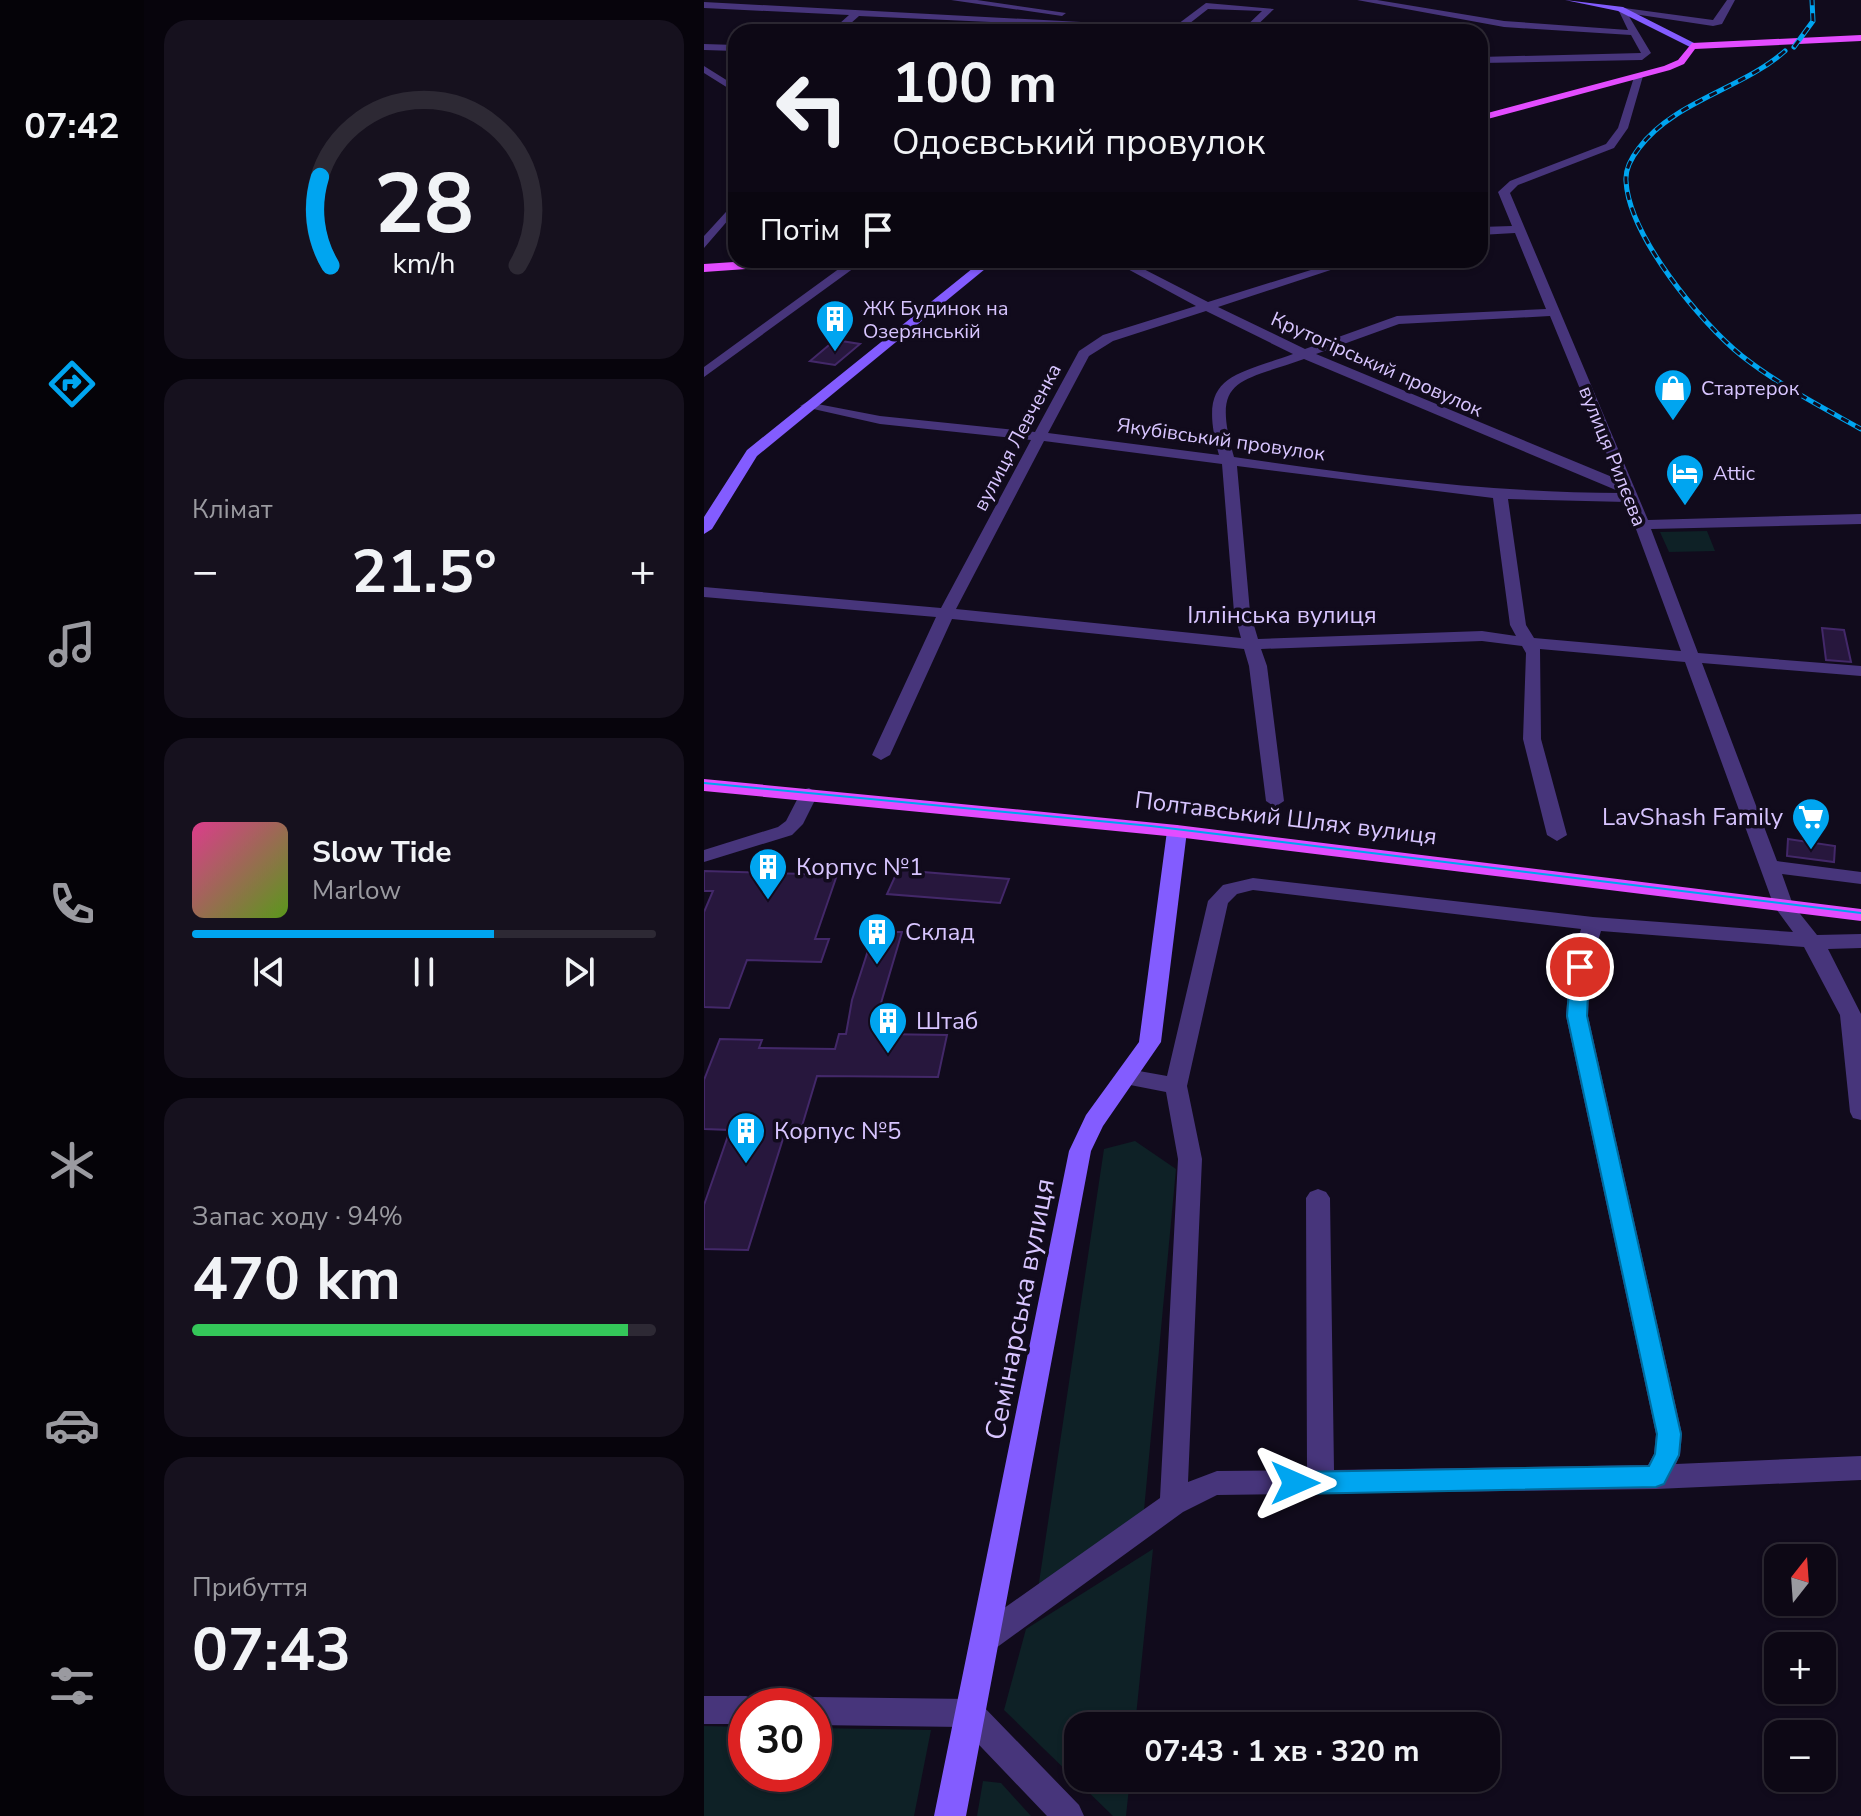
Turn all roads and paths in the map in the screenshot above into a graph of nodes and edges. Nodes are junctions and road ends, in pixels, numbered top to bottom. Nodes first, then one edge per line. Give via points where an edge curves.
1 (955, 0) edge
2 (1361, 0) edge
3 (1569, 0) edge
4 (1731, 0) edge
5 (1585, 1) edge
6 (704, 5) edge
7 (1620, 9) junction
8 (857, 13) junction
9 (844, 24) edge
10 (1028, 24) edge
11 (1146, 24) edge
12 (1183, 24) edge
13 (1254, 24) edge
14 (1504, 24) junction
15 (1635, 33) junction
16 (1511, 36) dead end
17 (1861, 38) edge
18 (1695, 46) junction
19 (704, 47) edge
20 (1517, 47) dead end
21 (728, 48) edge
22 (1523, 59) junction
23 (1488, 60) edge
24 (704, 69) edge
25 (1638, 76) junction
26 (728, 85) edge
27 (1488, 116) edge
28 (728, 214) edge
29 (1519, 229) junction
30 (1488, 231) edge
31 (704, 244) edge
32 (728, 266) edge
33 (704, 268) edge
34 (848, 268) edge
35 (980, 268) edge
36 (1132, 268) edge
37 (1329, 268) edge
38 (1203, 307) junction
39 (1553, 312) junction
40 (1303, 355) junction
41 (704, 373) edge
42 (807, 406) junction
43 (1042, 438) junction
44 (1229, 463) junction
45 (1500, 493) junction
46 (1630, 493) junction
47 (1861, 519) edge
48 (1642, 525) junction
49 (704, 529) edge
50 (704, 592) edge
51 (946, 613) junction
52 (1529, 643) junction
53 (1253, 644) junction
54 (1693, 659) junction
55 (1861, 671) edge
56 (881, 755) dead end
57 (704, 785) edge
58 (809, 794) junction
59 (1275, 801) dead end
60 (1177, 831) junction
61 (1557, 835) dead end
62 (704, 856) edge
63 (1771, 866) junction
64 (1861, 878) edge
65 (1783, 903) junction
66 (1861, 915) edge
67 (1593, 924) junction
68 (1861, 941) edge
69 (1811, 942) junction
70 (1128, 1077) junction
71 (1176, 1086) junction
72 (1861, 1112) edge
73 (1318, 1198) dead end
74 (1861, 1468) edge
75 (1656, 1477) junction
76 (1321, 1483) junction
77 (1173, 1504) junction
78 (986, 1638) junction
79 (704, 1710) edge
80 (728, 1710) edge
81 (832, 1711) edge
82 (969, 1713) junction
83 (950, 1816) edge
84 (1068, 1816) edge

1 - 11 street
2 - 14 street
3 - 5 main road
4 - 7 street via 1719,22
5 - 7 main road
6 - 8 street
7 - 15 street
7 - 18 main road
8 - 9 street
8 - 10 street
12 - 13 street via 1211,5 1270,9
14 - 15 street
14 - 16 street
15 - 22 street via 1646,53 1642,57
17 - 18 main road
18 - 25 main road via 1675,65
19 - 21 street
20 - 22 street
22 - 23 street
24 - 26 street
25 - 27 main road
25 - 29 street, вулиця Рилєєва via 1623,128 1610,146 1507,187 1504,192
28 - 31 street
29 - 30 street
29 - 39 street, вулиця Рилєєва
32 - 33 main road
34 - 41 street
35 - 42 main road
36 - 38 street, Крутогірський провулок
37 - 38 street, вулиця Левченка
38 - 40 street, Крутогірський провулок
38 - 43 street, вулиця Левченка via 1108,338 1084,354
39 - 40 street via 1397,320
39 - 46 street, вулиця Рилєєва
40 - 44 street via 1227,386 1220,396 1217,421
40 - 46 street, Крутогірський провулок
42 - 43 street, Якубівський провулок via 866,420
42 - 49 main road via 752,453
43 - 44 street, Якубівський провулок
43 - 51 street, вулиця Левченка
44 - 45 street, Якубівський провулок
44 - 53 street via 1242,612
45 - 46 street, Якубівський провулок
45 - 52 street via 1518,625
46 - 48 street, вулиця Рилєєва
47 - 48 street
48 - 54 street, вулиця Рилєєва
50 - 51 street, Іллінська вулиця
51 - 53 street, Іллінська вулиця
51 - 56 street, вулиця Левченка
52 - 53 street, Іллінська вулиця via 1482,636
52 - 54 street, Іллінська вулиця
52 - 61 street via 1534,653 1532,739
53 - 59 street
54 - 55 street, Іллінська вулиця
54 - 63 street, вулиця Рилєєва
57 - 58 main road, Полтавський Шлях вулиця
58 - 60 main road, Полтавський Шлях вулиця
58 - 62 street via 785,831
60 - 65 main road, Полтавський Шлях вулиця
60 - 70 main road, Семінарська вулиця via 1154,1024 1144,1055
63 - 64 street
63 - 65 street, вулиця Рилєєва
65 - 66 main road, Полтавський Шлях вулиця
65 - 69 street, вулиця Рилєєва
67 - 69 street
67 - 71 street via 1253,884 1230,889 1218,901
67 - 75 street via 1580,967 1577,1016 1669,1434 1667,1455
68 - 69 street
69 - 72 street, вулиця Рилєєва via 1851,1015
70 - 71 street
70 - 78 main road, Семінарська вулиця via 1094,1116 1080,1151
71 - 77 street via 1190,1159
73 - 76 street
74 - 75 street
75 - 76 street
76 - 77 street via 1217,1483
77 - 78 street
78 - 82 main road, Семінарська вулиця
79 - 80 street
81 - 82 street
82 - 83 main road, Семінарська вулиця
82 - 84 street

